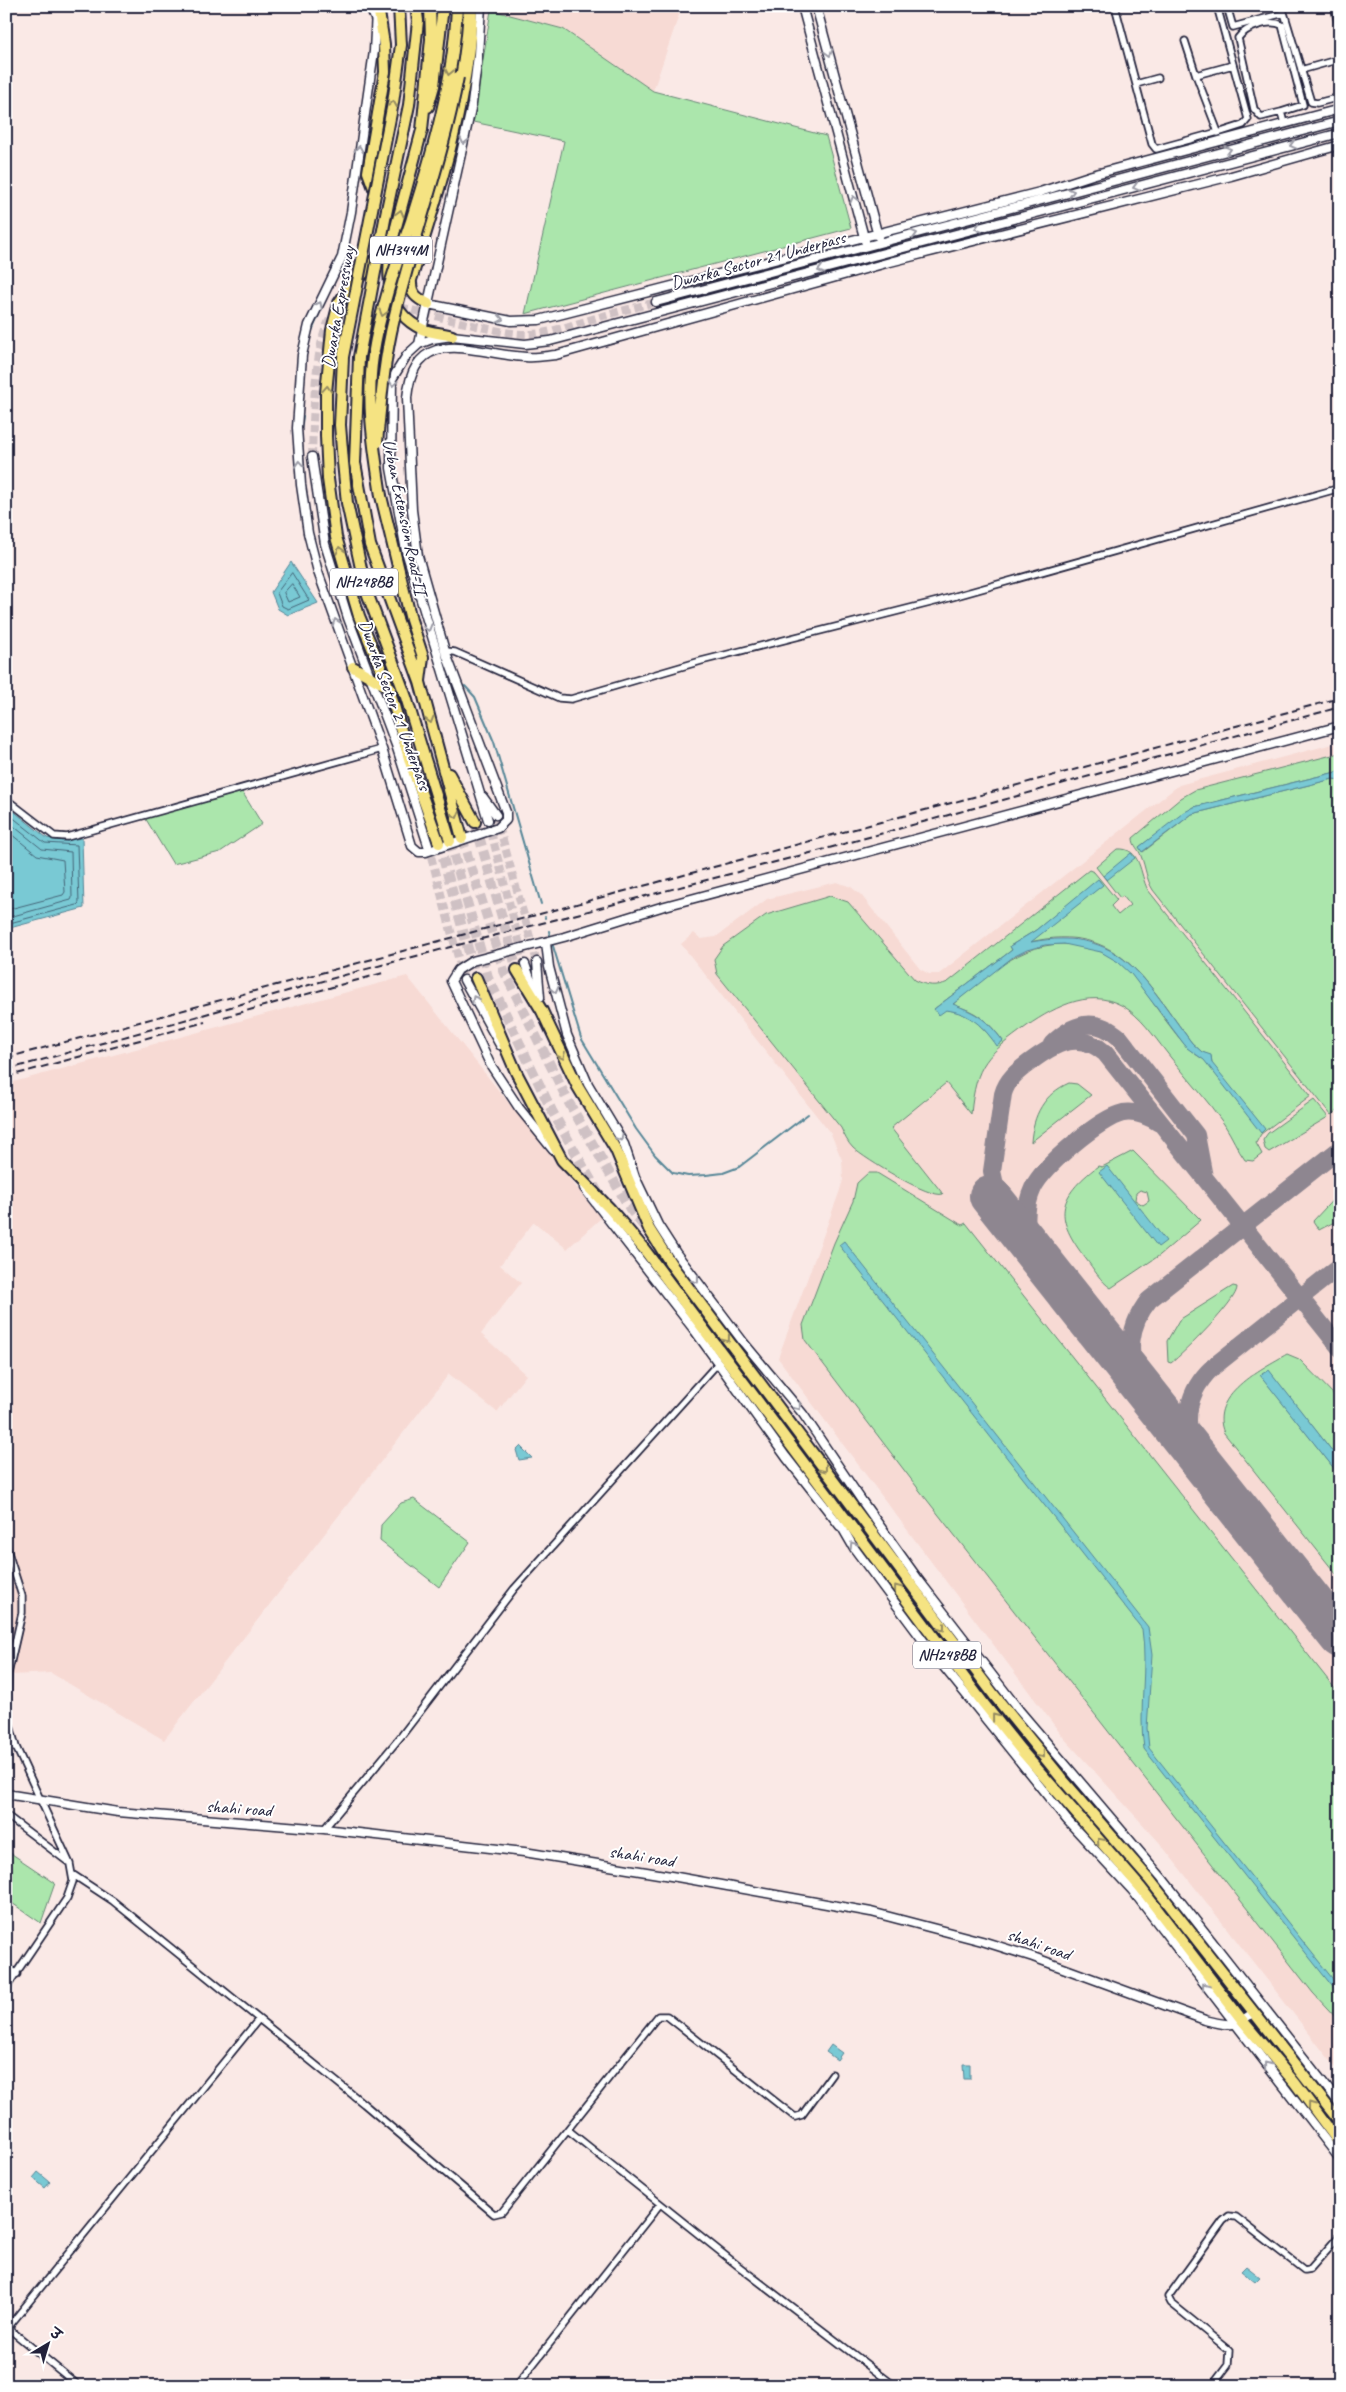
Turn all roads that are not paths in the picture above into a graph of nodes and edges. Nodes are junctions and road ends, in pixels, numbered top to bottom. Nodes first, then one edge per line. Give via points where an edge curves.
1 (368, 6) edge
2 (378, 6) edge
3 (399, 6) edge
4 (416, 6) edge
5 (430, 6) edge
6 (443, 6) edge
7 (457, 6) edge
8 (465, 6) edge
9 (472, 6) edge
10 (481, 6) edge
11 (802, 6) edge
12 (816, 6) edge
13 (1115, 6) edge
14 (1217, 6) edge
15 (1227, 6) edge
16 (1334, 6) edge
17 (1283, 10) edge
18 (375, 21) junction
19 (1340, 31) edge
20 (1185, 41) dead end
21 (1340, 59) edge
22 (1233, 65) junction
23 (1301, 70) junction
24 (1196, 75) junction
25 (1158, 78) dead end
26 (1136, 84) junction
27 (1338, 98) edge
28 (1339, 109) edge
29 (1281, 112) junction
30 (1340, 121) edge
31 (1284, 123) junction
32 (422, 130) junction
33 (1218, 132) junction
34 (1340, 133) edge
35 (1221, 140) junction
36 (1340, 145) edge
37 (375, 191) junction
38 (877, 232) junction
39 (864, 236) junction
40 (392, 242) junction
41 (880, 243) junction
42 (867, 246) junction
43 (882, 253) junction
44 (870, 257) junction
45 (390, 281) junction
46 (407, 283) junction
47 (656, 302) tunnel mouth
48 (428, 304) junction
49 (649, 316) junction
50 (422, 328) junction
51 (642, 330) junction
52 (452, 336) junction
53 (419, 344) junction
54 (312, 457) tunnel mouth
55 (376, 461) junction
56 (1340, 488) edge
57 (445, 651) junction
58 (450, 666) junction
59 (353, 667) junction
60 (440, 668) junction
61 (372, 678) junction
62 (420, 682) junction
63 (389, 688) junction
64 (406, 697) junction
65 (1340, 726) edge
66 (382, 749) junction
67 (440, 758) junction
68 (410, 762) junction
69 (424, 762) junction
70 (478, 789) junction
71 (6, 799) edge
72 (496, 815) tunnel mouth
73 (488, 820) tunnel mouth
74 (475, 822) tunnel mouth
75 (462, 838) tunnel mouth
76 (450, 841) tunnel mouth
77 (439, 843) tunnel mouth
78 (428, 845) tunnel mouth
79 (546, 942) junction
80 (537, 962) tunnel mouth
81 (521, 967) tunnel mouth
82 (476, 978) tunnel mouth
83 (464, 980) tunnel mouth
84 (542, 1011) junction
85 (516, 1072) junction
86 (562, 1160) junction
87 (721, 1360) junction
88 (6, 1546) edge
89 (6, 1746) edge
90 (16, 1747) junction
91 (6, 1794) edge
92 (42, 1800) junction
93 (6, 1815) edge
94 (324, 1829) junction
95 (70, 1864) junction
96 (72, 1874) junction
97 (6, 1967) edge
98 (17, 1974) junction
99 (6, 1988) edge
100 (1253, 2013) junction
101 (258, 2020) junction
102 (1239, 2022) junction
103 (832, 2074) dead end
104 (1340, 2104) edge
105 (1340, 2122) edge
106 (568, 2130) junction
107 (1340, 2144) edge
108 (1340, 2159) edge
109 (660, 2204) junction
110 (1340, 2235) edge
111 (7, 2329) edge
112 (79, 2386) edge
113 (516, 2386) edge
114 (895, 2386) edge
115 (1212, 2386) edge

1 - 18 street
2 - 18 street
2 - 37 highway via 385,72 368,172
37 -> 3 highway, Dwarka Expressway / NH248BB, bridge via 398,72 401,45
4 - 62 highway, Dwarka Expressway / NH248BB, bridge via 418,21 409,105 359,357 355,462 370,545
5 - 32 highway via 431,39
6 - 32 highway via 434,86
7 -> 45 highway, Urban Extension Road-II / NH344M, bridge via 456,34 433,146
8 - 46 highway, bridge via 458,77
9 - 46 highway via 461,106 431,217
10 -> 48 street via 472,104
39 -> 11 street
12 -> 38 street
13 - 26 street
14 - 22 street
15 - 17 street via 1233,27
16 - 19 street
17 - 23 street
59 -> 18 street via 312,551 301,485 297,428 302,355 309,325 342,257 346,239 374,51
20 - 24 street
21 - 23 street
22 - 24 street
22 - 33 street via 1248,119 1243,125
23 - 27 street via 1311,102
24 - 33 street
25 - 26 street
26 - 33 street via 1156,149
27 - 28 street
28 - 31 street
29 - 29 street via 1261,117 1254,109 1238,38 1244,30 1275,22 1282,25 1303,105
29 - 31 street
41 -> 30 street, Dwarka Sector 21 Underpass
31 - 35 street
40 -> 32 highway
33 - 35 street
34 -> 43 street
35 - 38 street via 1040,192
36 - 51 street
37 - 64 highway, Dwarka Expressway / NH248BB, bridge via 342,357 340,425 347,503 365,587
38 - 39 street
38 - 41 street
39 - 42 street
48 -> 39 street via 511,321 539,320
40 - 45 highway
63 -> 40 highway via 359,616 336,537 328,480 326,393 332,330 340,303
41 - 42 street, Dwarka Sector 21 Underpass
41 - 43 street
42 - 44 street
42 - 47 street, Dwarka Sector 21 Underpass
43 - 44 street
44 -> 49 street
45 - 46 highway
45 - 50 highway via 396,306
45 -> 55 highway, Urban Extension Road-II / NH344M, bridge via 373,356 370,392
46 - 48 highway via 415,297
46 - 55 highway, bridge via 386,359
48 - 50 street
49 - 51 street
49 - 52 street via 550,341 525,344
50 - 52 highway
50 - 53 street
51 - 57 street via 549,355 526,357 451,346 426,356 413,371 407,398 414,535
52 - 53 street
53 -> 60 street via 400,363 392,379 391,468 406,551
54 - 61 street, Dwarka Sector 21 Underpass via 324,544
55 - 62 highway, Urban Extension Road-II / NH344M, bridge via 390,541 422,657
56 - 57 street via 938,601 701,661 571,700 558,698 455,652
57 - 58 street
58 - 60 street
58 - 66 street via 506,812 506,820 498,828 419,852 412,846
59 - 61 highway
59 - 66 street
60 - 70 street
61 - 63 highway
61 - 78 street, Dwarka Sector 21 Underpass
62 -> 67 highway, NH248BB
63 - 64 highway
63 - 68 highway
64 - 69 highway, NH248BB
65 - 79 street via 661,907
66 - 71 street via 67,837 54,836
67 - 74 highway
67 -> 75 highway, NH248BB
68 - 69 highway
68 - 77 highway
69 - 76 highway, NH248BB
70 - 72 street
70 - 73 street
79 - 86 street via 472,961 458,970 451,981 490,1064 519,1108
79 -> 104 street via 549,967 567,1035 588,1084 624,1144 635,1178 658,1225 676,1254 744,1344 810,1423 918,1579 1019,1710 1162,1878
80 - 84 street
81 - 84 highway
82 - 85 highway
85 -> 83 street
84 -> 100 highway, NH248BB via 578,1087 616,1150 641,1212 673,1267 976,1672 1063,1780 1150,1878
85 - 86 highway
86 - 87 highway, NH248BB via 644,1249
87 - 94 street via 514,1589 402,1735
102 -> 87 highway, NH248BB via 1141,1888 1020,1749
88 - 90 street via 22,1596 7,1697
89 - 90 street
90 - 92 street
91 - 92 street, shahi road
92 - 94 street, shahi road via 118,1812
92 - 95 street
93 - 95 street
94 - 102 street, shahi road via 524,1852 871,1912 1033,1957 1205,2020 1230,2026
95 - 96 street
96 - 98 street via 67,1898
96 - 101 street via 113,1901
97 - 98 street
98 - 99 street
100 - 102 street
100 - 105 highway, NH248BB
101 - 106 street via 494,2214 502,2212
101 - 111 street
107 -> 102 highway, NH248BB via 1294,2083
108 -> 102 street
103 - 106 street via 802,2115 795,2117 662,2015
106 - 109 street
109 - 113 street
109 - 114 street
110 - 115 street via 1310,2269 1304,2270 1236,2217 1229,2216 1223,2221 1168,2297 1171,2303 1229,2350 1228,2365
111 - 112 street

